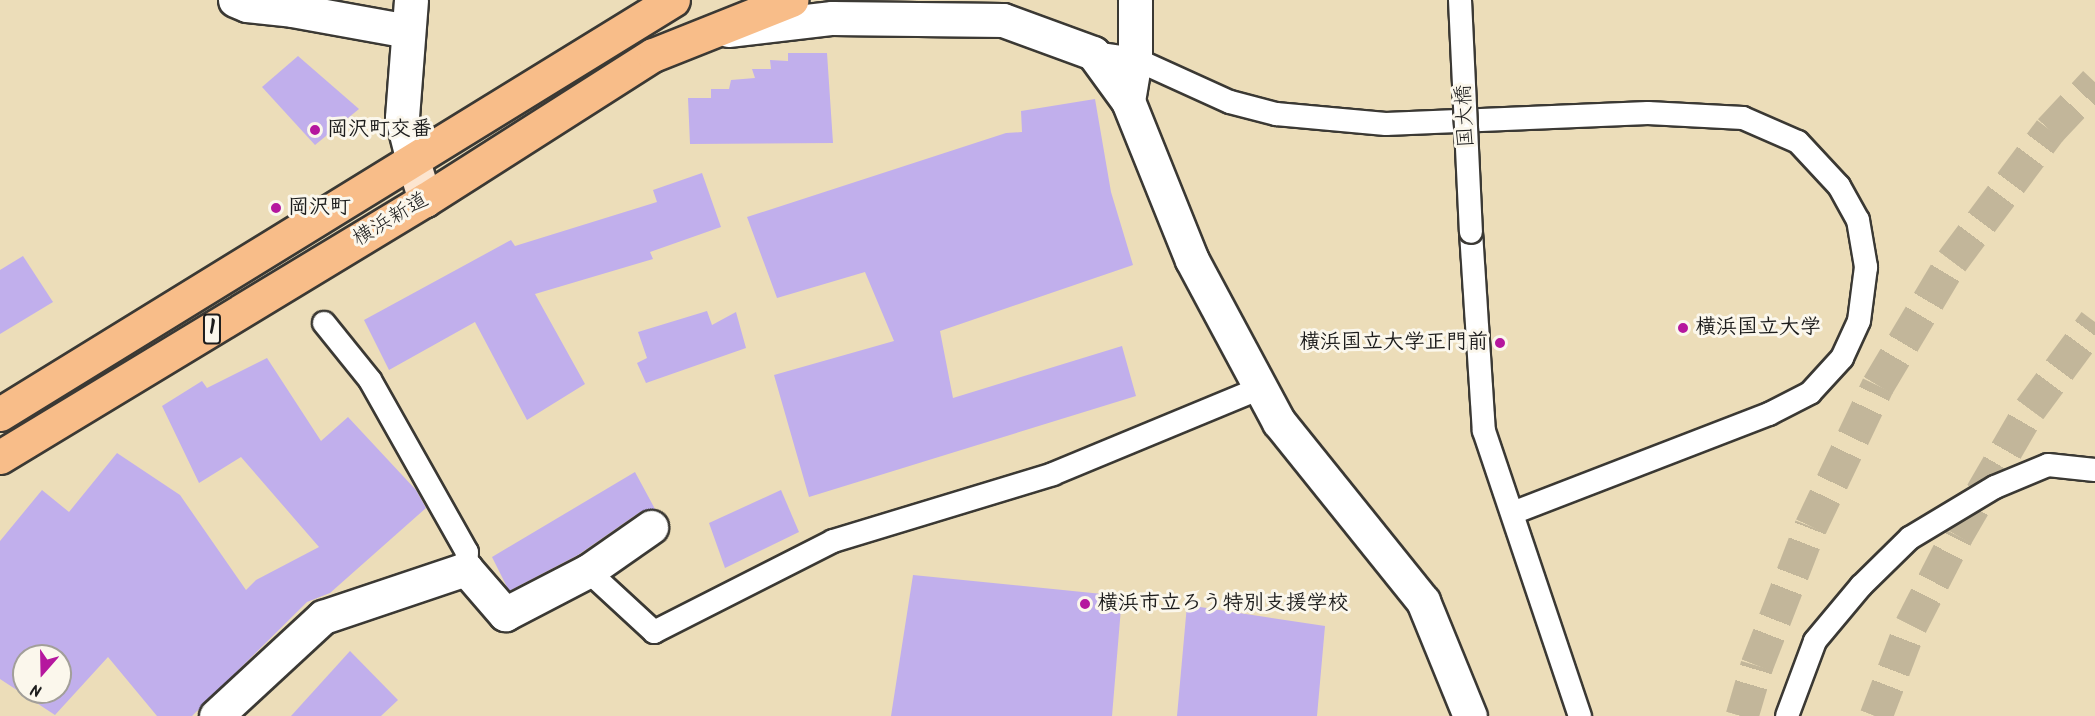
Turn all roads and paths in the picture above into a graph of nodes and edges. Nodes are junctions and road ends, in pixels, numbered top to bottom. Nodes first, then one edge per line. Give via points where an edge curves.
1 (235, 0) edge
2 (673, 0) edge
3 (791, 0) edge
4 (901, 0) edge
5 (1135, 0) edge
6 (1460, 0) edge
7 (409, 15) edge
8 (832, 18) junction
9 (708, 32) junction
10 (1093, 53) junction
11 (1135, 59) junction
12 (1128, 100) junction
13 (413, 161) junction
14 (425, 200) junction
15 (324, 323) dead end
16 (1261, 388) junction
17 (0, 414) edge
18 (0, 457) edge
19 (2095, 470) edge
20 (1512, 513) junction
21 (651, 527) dead end
22 (466, 569) junction
23 (588, 571) junction
24 (216, 716) edge
25 (1470, 716) edge
26 (1580, 716) edge
27 (1787, 716) edge

1 - 7 street via 247,5 292,9
2 - 13 highway, 横浜新道 / 1
3 - 9 highway, 横浜新道 / 1
4 - 8 street
5 - 11 street
6 - 20 lane, 国大橋, bridge via 1484,431
7 - 13 street via 402,118
8 - 9 street
8 - 10 street via 1003,20
9 - 14 highway, 横浜新道 / 1 via 653,55
10 - 11 lane
10 - 12 street
11 - 12 street
11 - 20 lane via 1230,102 1276,114 1386,124 1648,113 1743,118 1798,142 1839,186 1858,220 1866,267 1859,321 1842,358 1810,393 1769,414
12 - 16 street via 1192,260
13 - 14 street
13 - 17 highway, 横浜新道 / 1
14 - 18 highway, 横浜新道 / 1
15 - 22 lane via 370,380 467,552
16 - 23 lane via 1053,474 833,541 654,632
16 - 25 street via 1279,422 1423,602
19 - 27 lane via 2048,465 1995,487 1910,538 1815,641
20 - 26 lane, 国大橋
21 - 23 street
22 - 23 street via 506,614
22 - 24 street via 322,617

